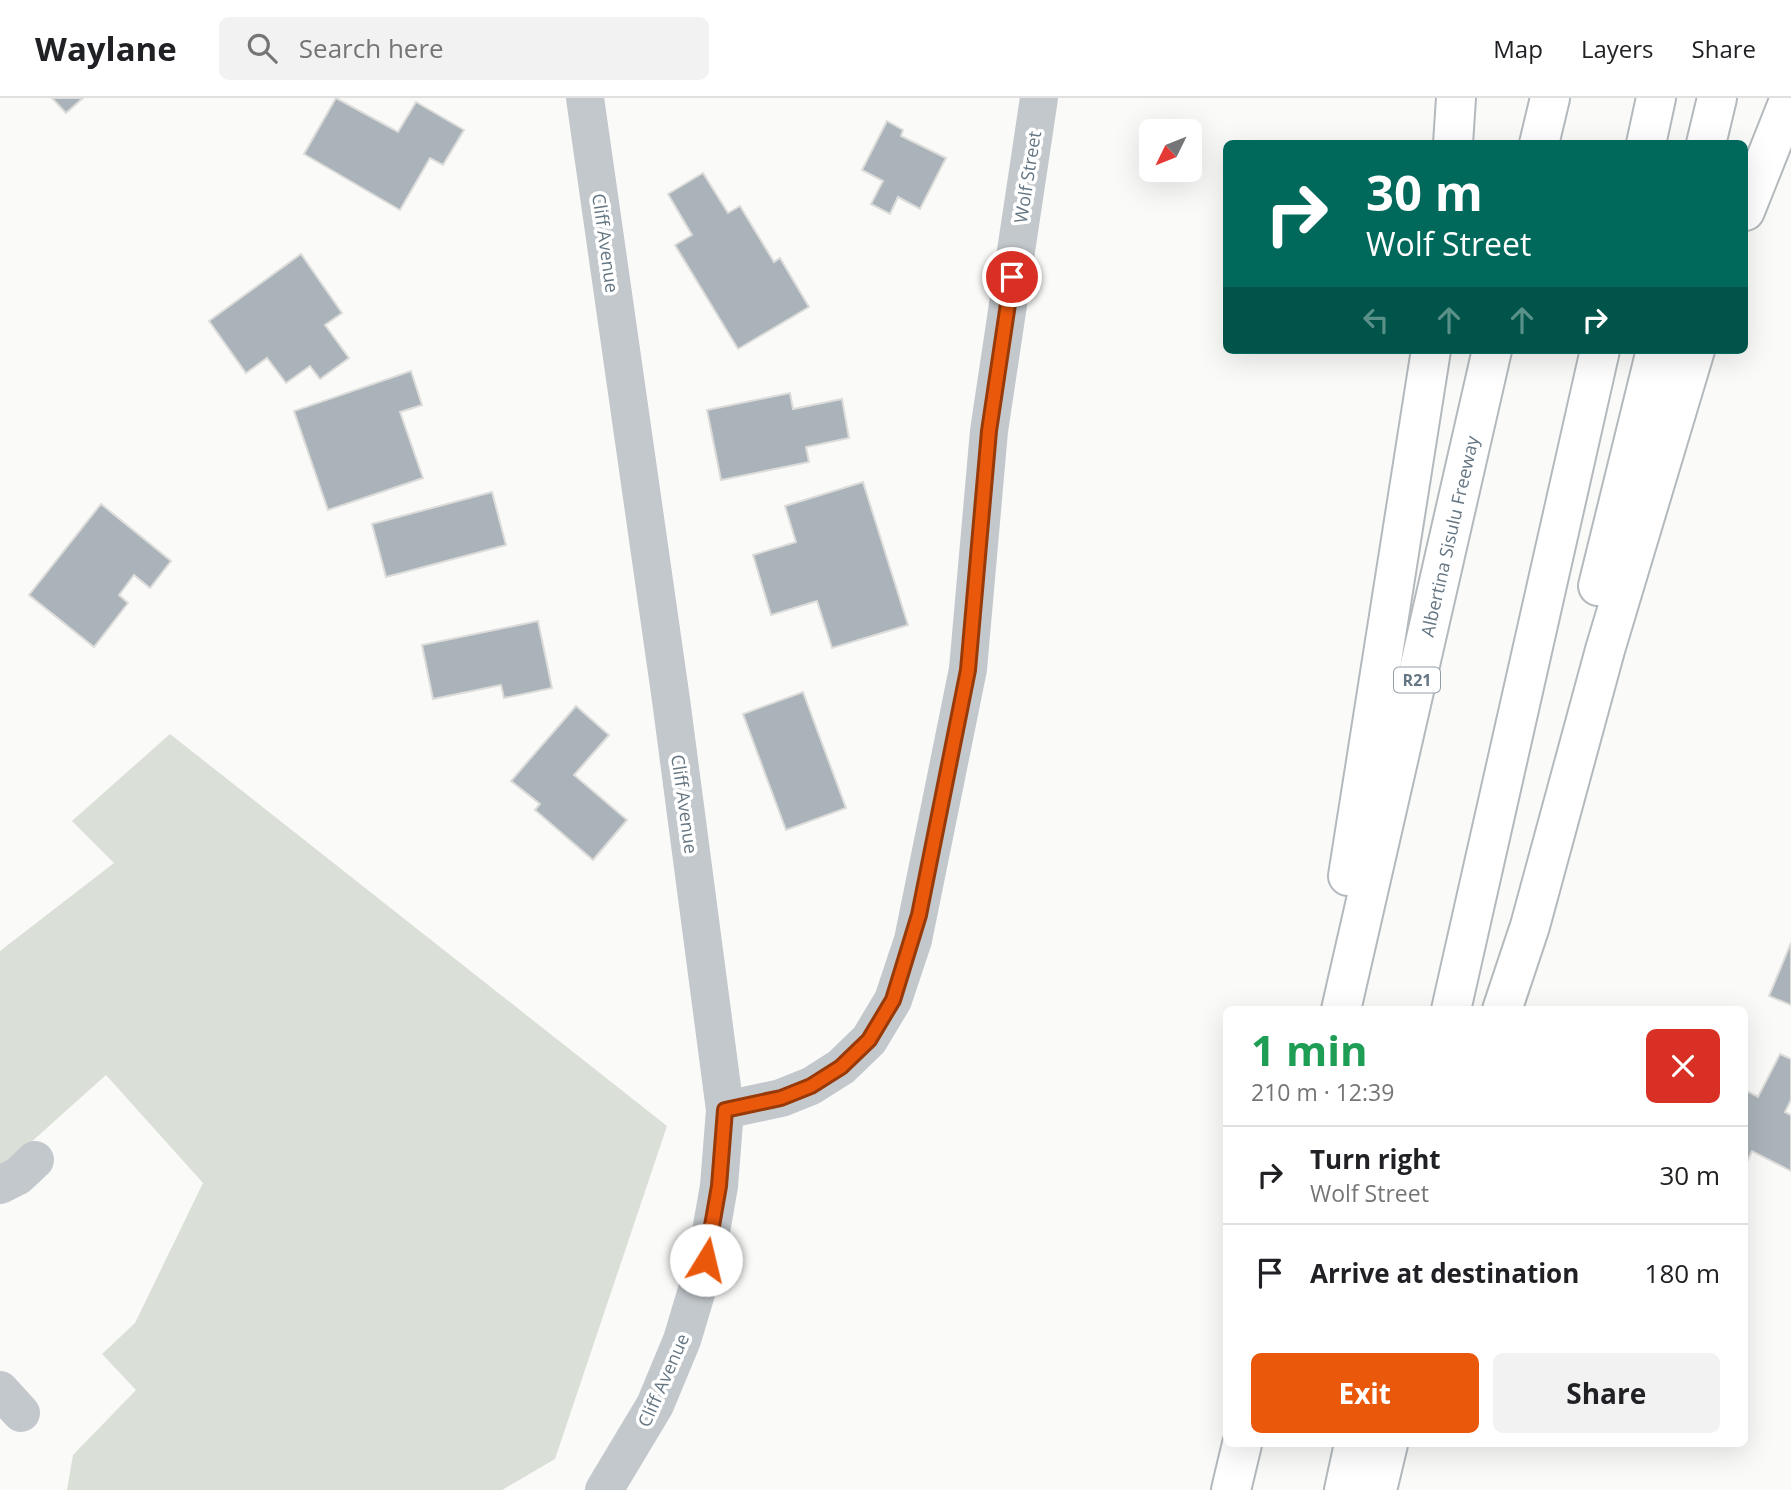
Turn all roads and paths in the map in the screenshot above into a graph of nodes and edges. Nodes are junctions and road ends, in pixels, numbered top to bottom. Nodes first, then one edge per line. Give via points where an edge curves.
1 (585, 98) edge
2 (1039, 98) edge
3 (1456, 98) edge
4 (1550, 98) edge
5 (1656, 98) edge
6 (1717, 98) edge
7 (1790, 98) edge
8 (1453, 140) edge
9 (1540, 140) edge
10 (1647, 140) edge
11 (1707, 140) edge
12 (1748, 203) edge
13 (1430, 354) edge
14 (1491, 354) edge
15 (1599, 354) edge
16 (1655, 354) edge
17 (1694, 354) edge
18 (1329, 1006) edge
19 (1342, 1006) edge
20 (1452, 1006) edge
21 (1494, 1006) edge
22 (1503, 1006) edge
23 (725, 1110) junction
24 (35, 1160) dead end
25 (0, 1185) edge
26 (1241, 1447) edge
27 (1353, 1447) edge
28 (1387, 1447) edge
29 (604, 1490) edge
30 (1231, 1490) edge
31 (1344, 1490) edge
32 (1377, 1490) edge

1 - 23 street, Cliff Avenue
2 - 23 street, Wolf Street via 989,431 968,670 913,940 893,1000 869,1040 841,1067 781,1098
3 - 8 highway
4 - 9 highway
5 - 10 highway
6 - 11 highway
7 - 12 highway
13 - 18 highway
14 - 19 highway, Albertina Sisulu Freeway / R21
15 - 20 highway
16 - 21 highway
17 - 22 highway
23 - 29 street, Cliff Avenue via 719,1186 706,1260 682,1340 655,1405
24 - 25 street
26 - 30 highway
27 - 31 highway
28 - 32 highway

